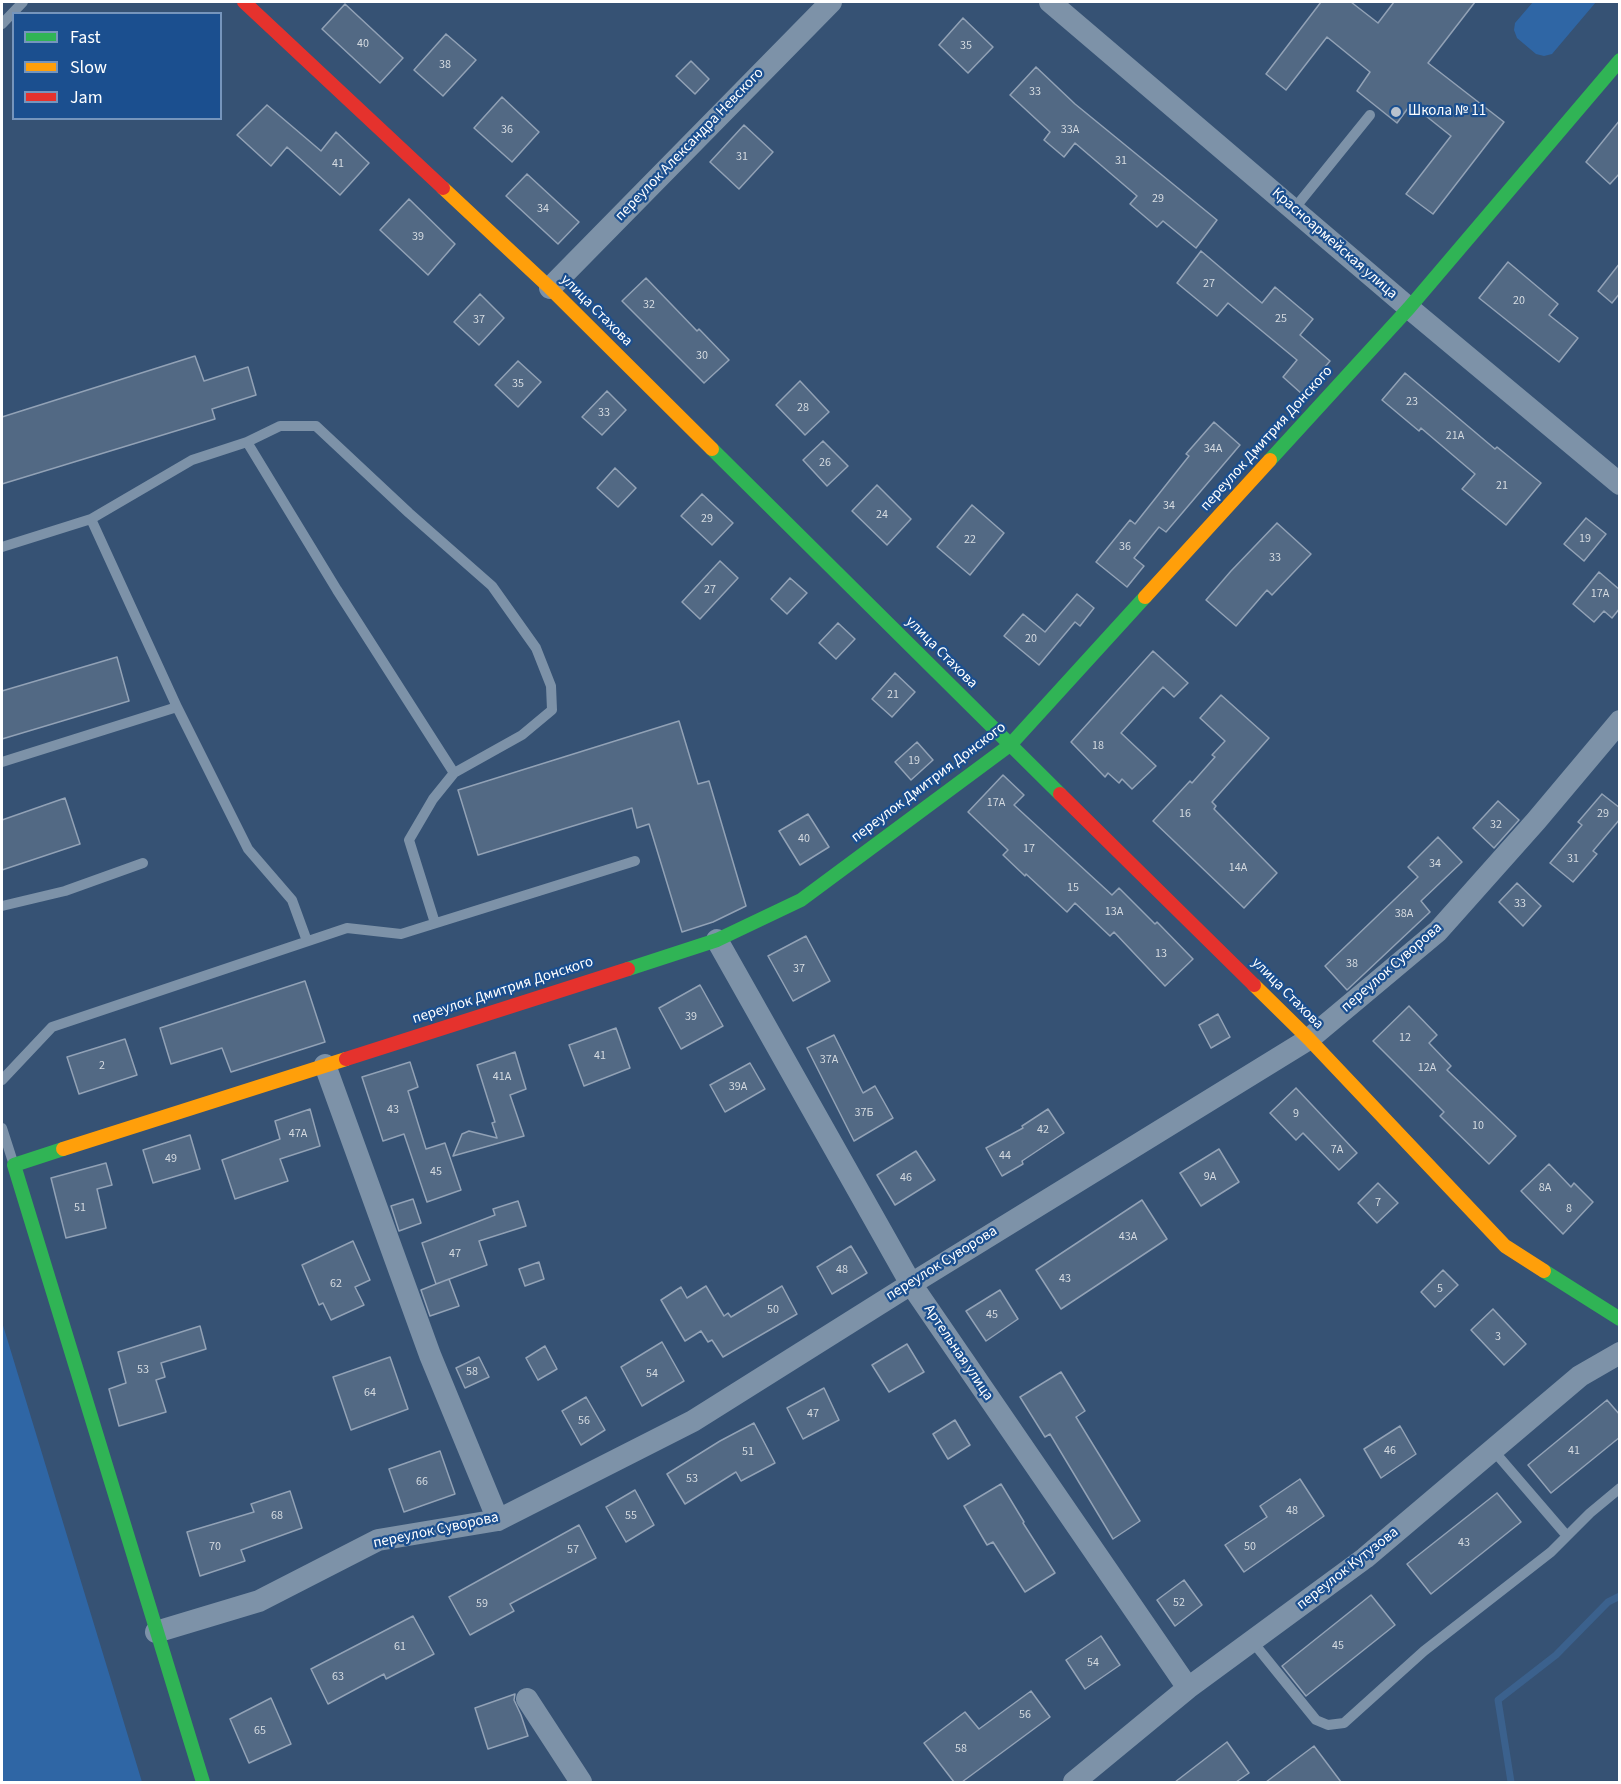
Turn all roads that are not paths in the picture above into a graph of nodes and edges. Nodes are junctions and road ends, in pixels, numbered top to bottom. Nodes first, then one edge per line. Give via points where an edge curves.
1 (244, 2) edge
2 (831, 2) edge
3 (1050, 2) edge
4 (1620, 60) edge
5 (1370, 115) dead end
6 (1294, 209) junction
7 (550, 288) junction
8 (1409, 308) junction
9 (248, 442) junction
10 (1620, 484) edge
11 (91, 519) junction
12 (2, 547) edge
13 (177, 707) junction
14 (1620, 721) edge
15 (1010, 745) junction
16 (2, 762) edge
17 (454, 772) junction
18 (635, 861) dead end
19 (143, 863) dead end
20 (2, 906) edge
21 (435, 923) junction
22 (717, 940) junction
23 (306, 941) junction
24 (1309, 1039) junction
25 (325, 1065) junction
26 (2, 1080) edge
27 (2, 1128) edge
28 (8, 1167) edge
29 (911, 1284) junction
30 (1620, 1320) edge
31 (1620, 1353) edge
32 (1493, 1450) junction
33 (1620, 1488) edge
34 (498, 1520) junction
35 (1567, 1536) junction
36 (156, 1632) junction
37 (1252, 1641) junction
38 (1188, 1688) junction
39 (527, 1699) dead end
40 (203, 1782) edge
41 (581, 1782) edge
42 (1074, 1782) edge

1 - 7 street, улица Стахова
2 - 7 street, переулок Александра Невского
3 - 6 street, Красноармейская улица
4 - 8 street, переулок Дмитрия Донского
5 - 6 lane
6 - 8 street, Красноармейская улица
7 - 15 street, улица Стахова
8 - 10 street, Красноармейская улица
8 - 15 street, переулок Дмитрия Донского
9 - 11 lane via 192,460
9 - 17 lane
9 - 17 lane via 280,426 316,426 492,586 536,648 551,686 552,710 522,735
11 - 12 lane
11 - 13 lane
13 - 16 lane
13 - 23 lane via 248,849 292,900
14 - 24 street, переулок Суворова via 1438,931
15 - 22 street, переулок Дмитрия Донского via 801,900
15 - 24 street, улица Стахова
17 - 21 lane via 410,840
18 - 21 lane
19 - 20 lane via 65,891
21 - 23 lane via 401,934 347,928
22 - 25 street, переулок Дмитрия Донского
22 - 29 street, Артельная улица
23 - 26 lane via 52,1027
24 - 29 street, переулок Суворова
24 - 30 street, улица Стахова via 1505,1246
25 - 28 street, переулок Дмитрия Донского
25 - 34 street via 430,1355
27 - 28 lane
28 - 36 street
29 - 34 street, переулок Суворова via 693,1421
29 - 38 street, Артельная улица
31 - 32 street, переулок Кутузова via 1580,1376
32 - 35 lane
32 - 37 street, переулок Кутузова via 1365,1558
33 - 35 lane
34 - 36 street, переулок Суворова via 378,1540 259,1601
35 - 37 lane via 1424,1651 1344,1723 1328,1725 1316,1720
36 - 40 street
37 - 38 street, переулок Кутузова
38 - 42 street, переулок Кутузова
39 - 41 street

